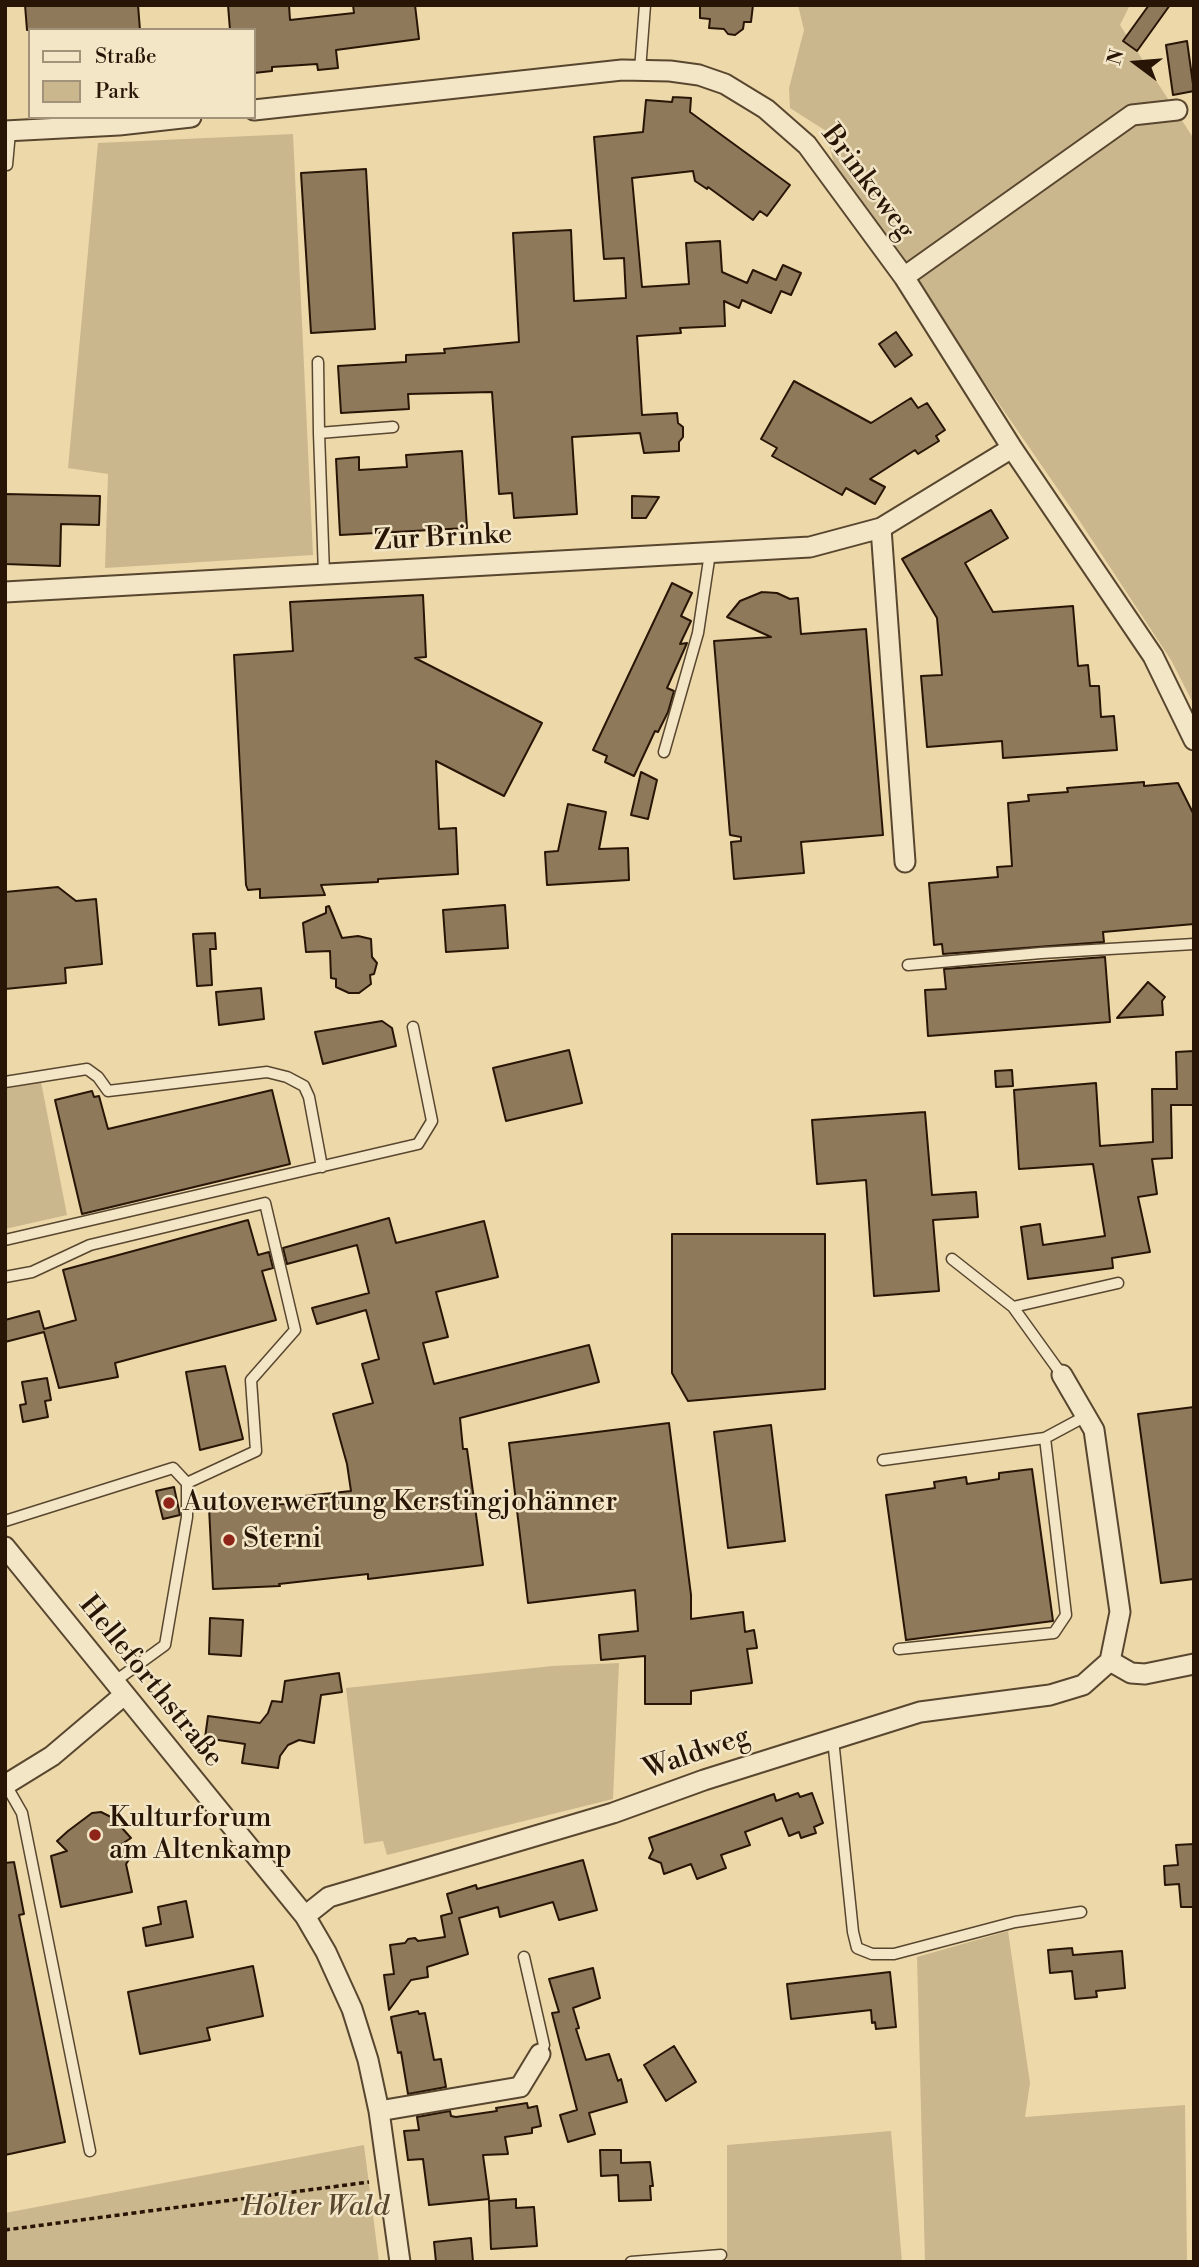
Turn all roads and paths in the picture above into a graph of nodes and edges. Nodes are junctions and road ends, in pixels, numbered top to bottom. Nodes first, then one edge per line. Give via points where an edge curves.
1 (645, 5) edge
2 (640, 70) junction
3 (256, 110) edge
4 (1177, 110) dead end
5 (173, 119) edge
6 (8, 132) edge
7 (7, 165) dead end
8 (904, 278) junction
9 (318, 362) dead end
10 (393, 427) dead end
11 (319, 433) junction
12 (1012, 448) junction
13 (881, 528) junction
14 (710, 552) junction
15 (324, 574) junction
16 (5, 592) edge
17 (1194, 740) edge
18 (664, 752) dead end
19 (905, 862) dead end
20 (1194, 944) edge
21 (908, 964) dead end
22 (413, 1027) dead end
23 (5, 1082) edge
24 (322, 1167) junction
25 (5, 1240) edge
26 (953, 1259) dead end
27 (5, 1277) edge
28 (1118, 1283) dead end
29 (1013, 1307) junction
30 (1062, 1375) joint
31 (1086, 1416) junction
32 (1045, 1438) junction
33 (883, 1460) dead end
34 (187, 1483) junction
35 (5, 1521) edge
36 (5, 1548) edge
37 (899, 1648) dead end
38 (1110, 1661) junction
39 (1194, 1664) edge
40 (119, 1688) junction
41 (833, 1738) junction
42 (6, 1785) edge
43 (1081, 1912) dead end
44 (305, 1916) junction
45 (524, 1957) dead end
46 (540, 2054) joint
47 (379, 2111) junction
48 (90, 2151) dead end
49 (388, 2179) junction
50 (5, 2231) edge
51 (721, 2255) dead end
52 (400, 2262) edge
53 (631, 2262) edge

1 - 2 lane
2 - 3 street, Brinkeweg
2 - 8 street, Brinkeweg via 699,75 725,84 766,109 807,145
4 - 8 street via 1132,116
5 - 6 street
6 - 7 lane
8 - 12 street, Brinkeweg
9 - 11 lane
10 - 11 lane
11 - 15 lane
12 - 13 street, Zur Brinke
12 - 17 street, Brinkeweg via 1153,656
13 - 14 street, Zur Brinke via 810,547
13 - 19 street
14 - 15 street, Zur Brinke
14 - 18 lane via 698,633
15 - 16 street, Zur Brinke
20 - 21 lane
22 - 24 lane via 432,1121 418,1144
23 - 24 lane via 88,1069 108,1091 267,1072 287,1077 304,1086 309,1097
24 - 25 lane
26 - 29 lane
27 - 34 lane via 32,1272 90,1245 265,1203 295,1330 251,1380 257,1451
28 - 29 lane
29 - 30 lane
30 - 31 street
31 - 32 lane
31 - 38 street via 1094,1430 1120,1612
32 - 33 lane
32 - 37 lane via 1066,1615 1054,1633
34 - 35 lane via 173,1468
34 - 40 lane via 187,1517 165,1645
36 - 40 street, Helleforthstraße
38 - 39 street via 1131,1673 1145,1674
38 - 41 street, Waldweg via 1083,1685 1051,1695 920,1712
40 - 42 street via 52,1756
40 - 44 street, Helleforthstraße
41 - 43 lane via 857,1948 872,1954 894,1954 1015,1922
41 - 44 street, Waldweg via 613,1813 329,1897
42 - 48 lane via 22,1814
44 - 47 street, Helleforthstraße via 352,2009
45 - 46 lane via 544,2045
46 - 47 street via 520,2087
47 - 49 street, Helleforthstraße
49 - 50 path
49 - 52 street, Helleforthstraße
51 - 53 lane

